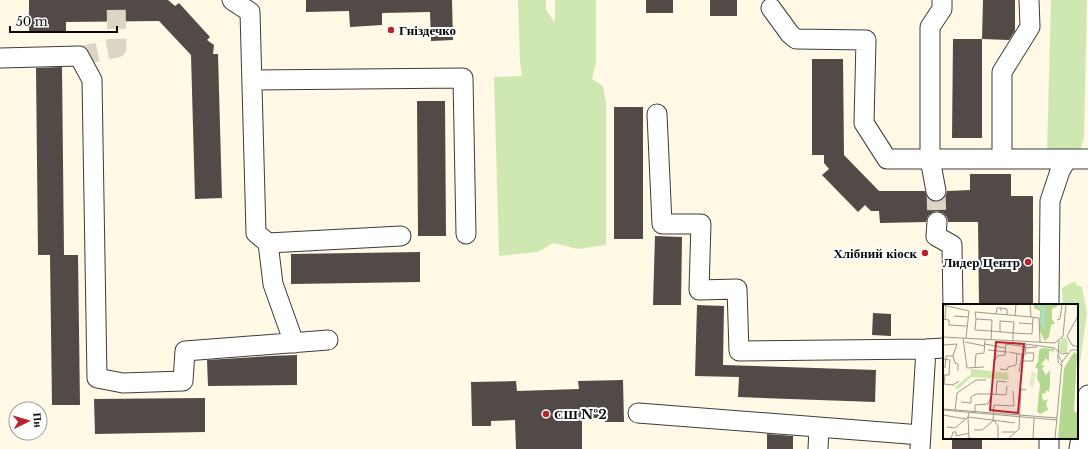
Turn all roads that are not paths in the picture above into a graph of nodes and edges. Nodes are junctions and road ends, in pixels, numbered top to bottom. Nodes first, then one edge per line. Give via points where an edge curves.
1 (232, 0) edge
2 (942, 0) edge
3 (1029, 0) edge
4 (250, 6) edge
5 (771, 8) dead end
6 (0, 58) edge
7 (252, 80) junction
8 (657, 114) dead end
9 (1002, 158) junction
10 (930, 159) junction
11 (1067, 159) junction
12 (1088, 159) edge
13 (936, 191) tunnel mouth
14 (937, 222) tunnel mouth
15 (466, 234) dead end
16 (401, 236) dead end
17 (268, 243) junction
18 (953, 304) edge
19 (1049, 304) edge
20 (328, 340) dead end
21 (294, 343) junction
22 (935, 349) edge
23 (1088, 395) edge
24 (638, 413) dead end
25 (819, 427) junction
26 (921, 442) edge
27 (818, 449) edge
28 (1079, 449) edge

1 - 4 street
2 - 10 street via 942,8 930,27
3 - 9 street via 1030,26 1002,72
4 - 7 street
5 - 10 street via 796,39 866,40 864,123 886,159
6 - 21 street via 79,56 92,80 97,378 123,383 182,381 185,351
7 - 15 street via 463,78
7 - 17 street via 256,232
8 - 22 street via 662,224 701,224 699,290 737,289 739,351
9 - 10 street
9 - 11 street
10 - 13 street
11 - 12 street
11 - 19 street via 1050,201
14 - 18 street via 936,236 952,245
16 - 17 street
17 - 21 street via 274,284
20 - 21 street
22 - 26 street
23 - 28 street
24 - 25 street
25 - 26 street
25 - 27 street

